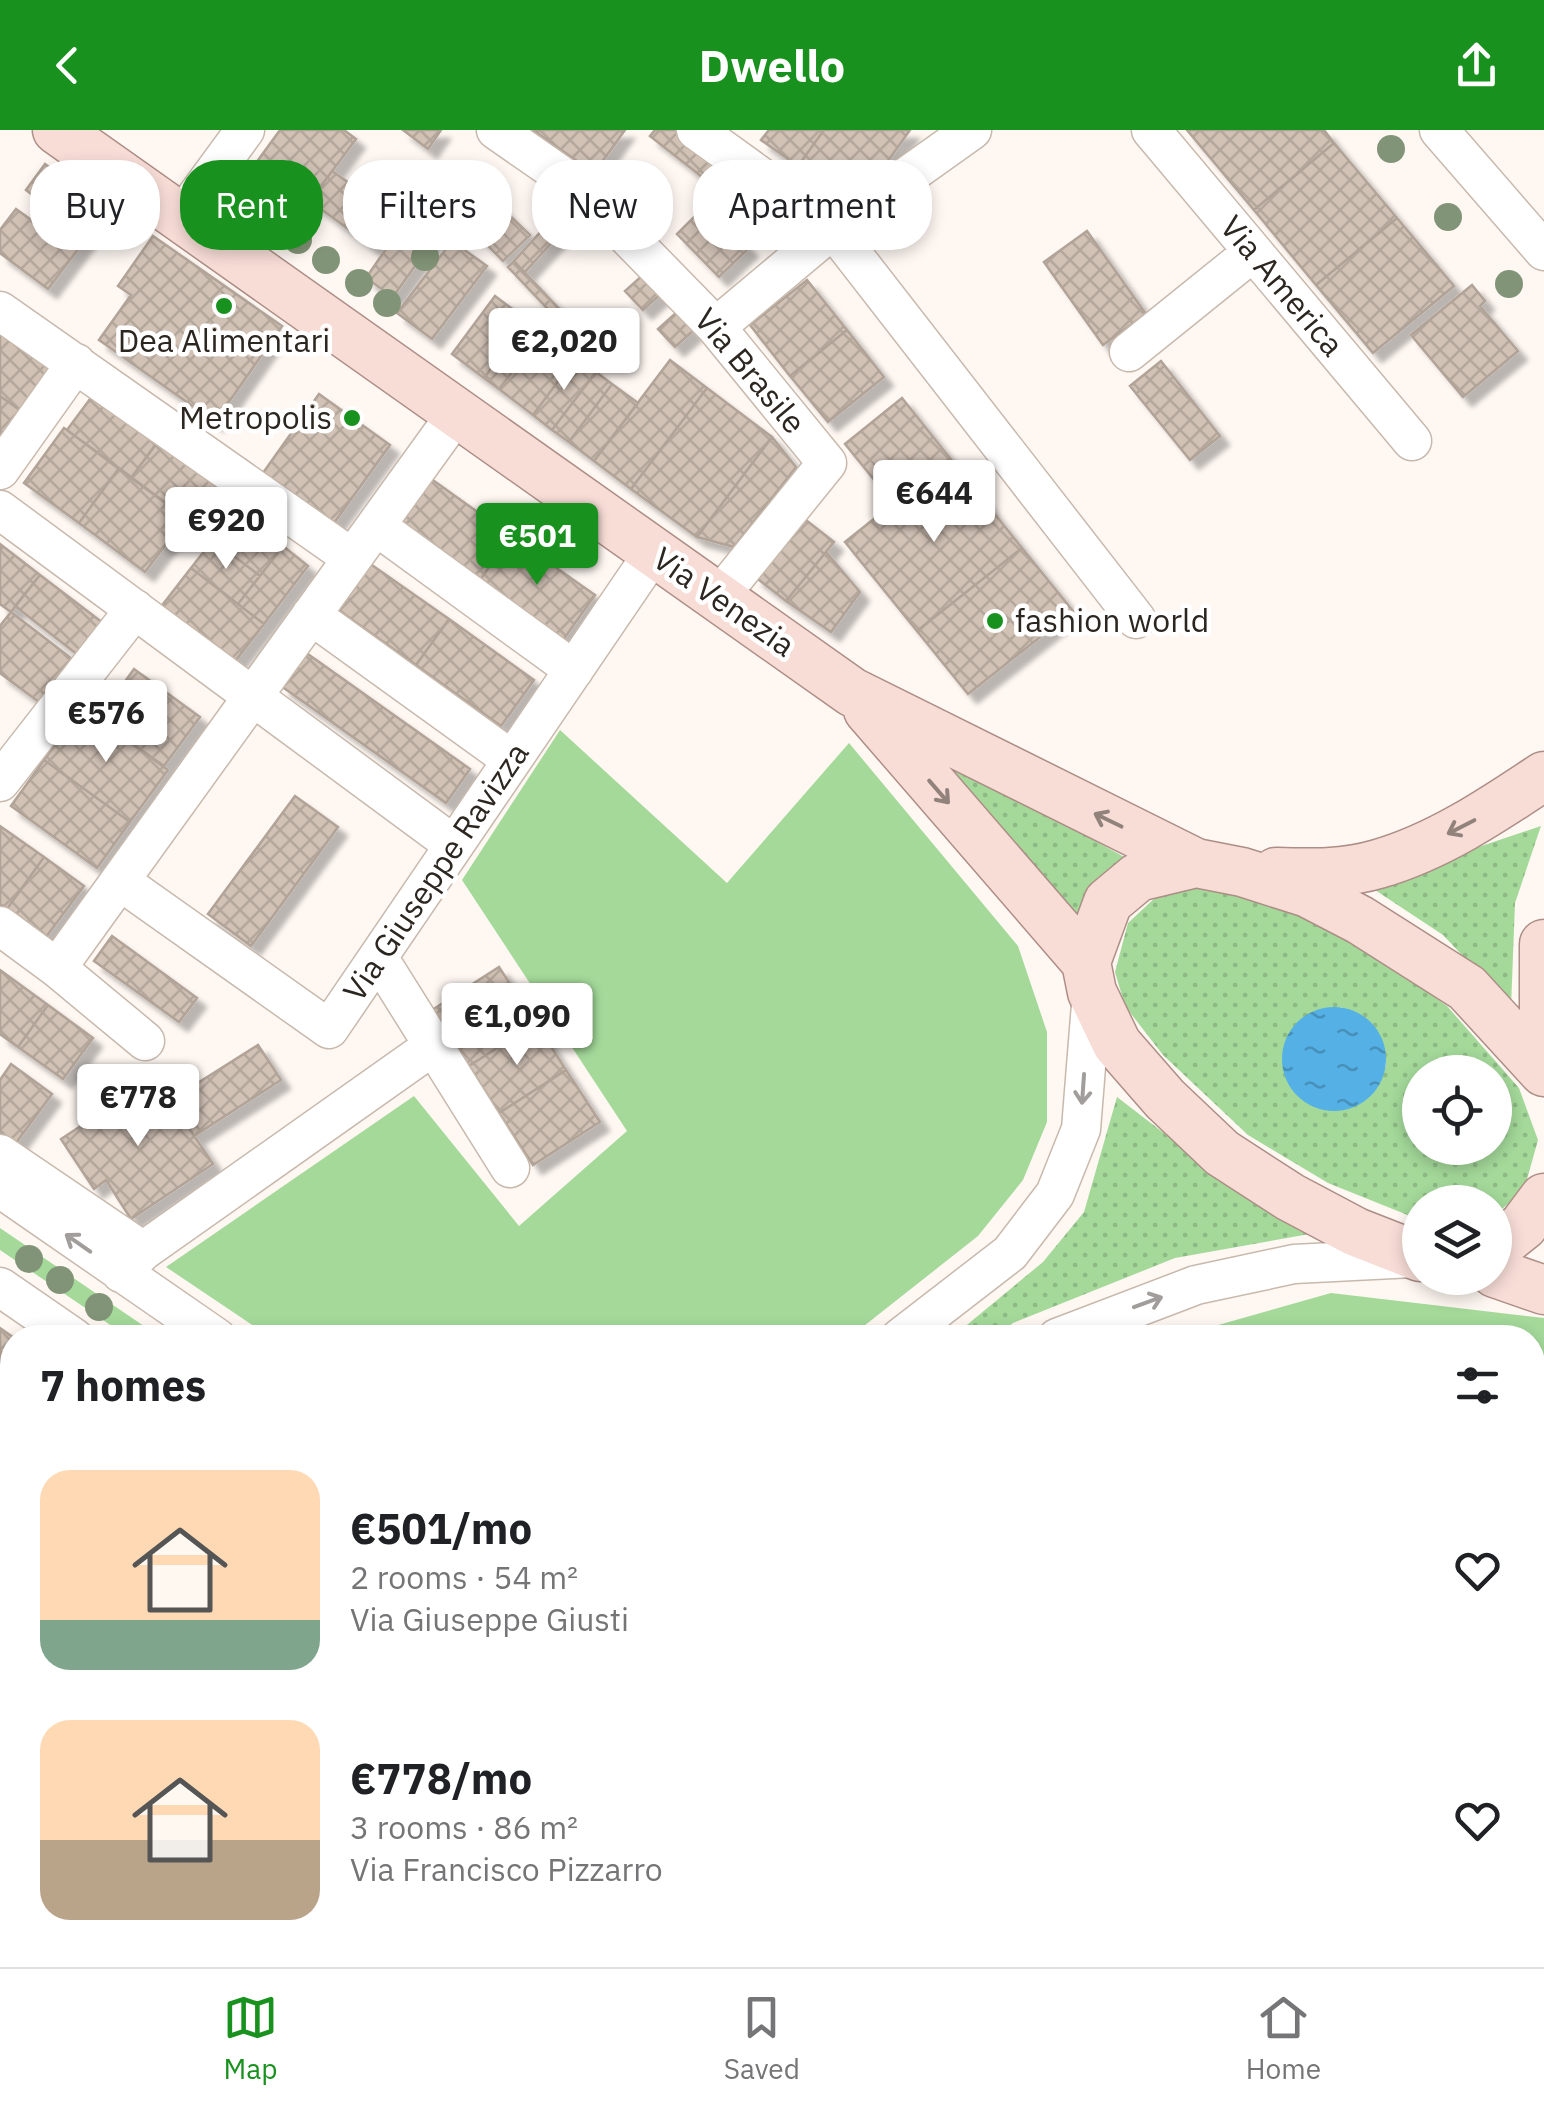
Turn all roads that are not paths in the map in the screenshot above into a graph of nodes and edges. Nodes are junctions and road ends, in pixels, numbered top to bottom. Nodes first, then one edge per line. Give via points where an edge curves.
1 (57, 130) edge
2 (244, 130) edge
3 (496, 130) edge
4 (696, 130) edge
5 (972, 130) edge
6 (1151, 130) edge
7 (1439, 130) edge
8 (222, 160) edge
9 (737, 160) edge
10 (930, 160) edge
11 (180, 215) edge
12 (229, 250) edge
13 (807, 250) edge
14 (848, 250) edge
15 (1544, 251) edge
16 (1253, 252) junction
17 (0, 311) edge
18 (716, 327) junction
19 (1129, 352) dead end
20 (76, 363) junction
21 (457, 413) junction
22 (1412, 441) dead end
23 (0, 470) edge
24 (0, 510) edge
25 (376, 526) junction
26 (654, 552) junction
27 (352, 558) junction
28 (718, 598) junction
29 (135, 609) junction
30 (311, 615) junction
31 (1136, 619) dead end
32 (574, 670) junction
33 (852, 692) junction
34 (253, 696) junction
35 (512, 760) junction
36 (1544, 776) edge
37 (0, 782) edge
38 (454, 845) junction
39 (1196, 863) junction
40 (1242, 872) junction
41 (120, 881) junction
42 (0, 926) edge
43 (1544, 944) edge
44 (378, 958) junction
45 (58, 968) junction
46 (1089, 977) junction
47 (146, 1041) dead end
48 (434, 1046) junction
49 (1544, 1064) edge
50 (1544, 1072) edge
51 (0, 1154) edge
52 (510, 1168) dead end
53 (0, 1188) edge
54 (1544, 1198) edge
55 (1512, 1235) edge
56 (1402, 1250) edge
57 (1402, 1258) edge
58 (132, 1262) junction
59 (1512, 1279) edge
60 (0, 1286) edge
61 (1544, 1290) edge
62 (56, 1325) edge
63 (202, 1325) edge
64 (917, 1325) edge
65 (1091, 1325) edge

1 - 11 main road, Via Venezia
2 - 8 street
3 - 18 street, Via Brasile via 581,189
4 - 9 street
5 - 10 street
6 - 16 street, Via America
7 - 15 street
12 - 21 main road, Via Venezia
13 - 18 street
14 - 31 street
16 - 19 street
16 - 22 street, Via America
17 - 20 street
18 - 28 street, Via Brasile via 827,463
20 - 23 street
20 - 27 street
21 - 25 street
21 - 26 main road, Via Venezia
24 - 29 street
25 - 27 street
25 - 32 street
26 - 28 main road, Via Venezia
26 - 32 street, Via Giuseppe Ravizza
27 - 30 street
28 - 33 main road, Via Venezia
29 - 34 street
29 - 37 street
30 - 34 street
30 - 35 street
32 - 35 street, Via Giuseppe Ravizza
39 -> 33 main road, Via Venezia
33 -> 46 main road, Via Venezia
34 - 38 street
34 - 41 street
35 - 38 street, Via Giuseppe Ravizza
36 -> 40 main road via 1487,813 1378,864 1328,872
38 - 44 street, Via Giuseppe Ravizza
39 - 40 main road
39 - 46 main road via 1138,877 1108,902
40 - 50 main road via 1308,893 1467,988
41 - 44 street, Via Giuseppe Ravizza via 329,1029
41 - 45 street
42 - 45 street
43 - 49 main road
44 - 48 street
45 - 47 street
46 - 56 main road, Via Venezia via 1117,1044 1222,1152 1290,1197
46 -> 64 street via 1081,1129 1055,1194 1010,1253
48 - 52 street
48 - 58 street
51 - 58 street
58 -> 53 street
54 - 55 main road
65 -> 57 street via 1196,1285 1294,1264
58 - 63 street
59 - 61 main road
60 - 62 street

